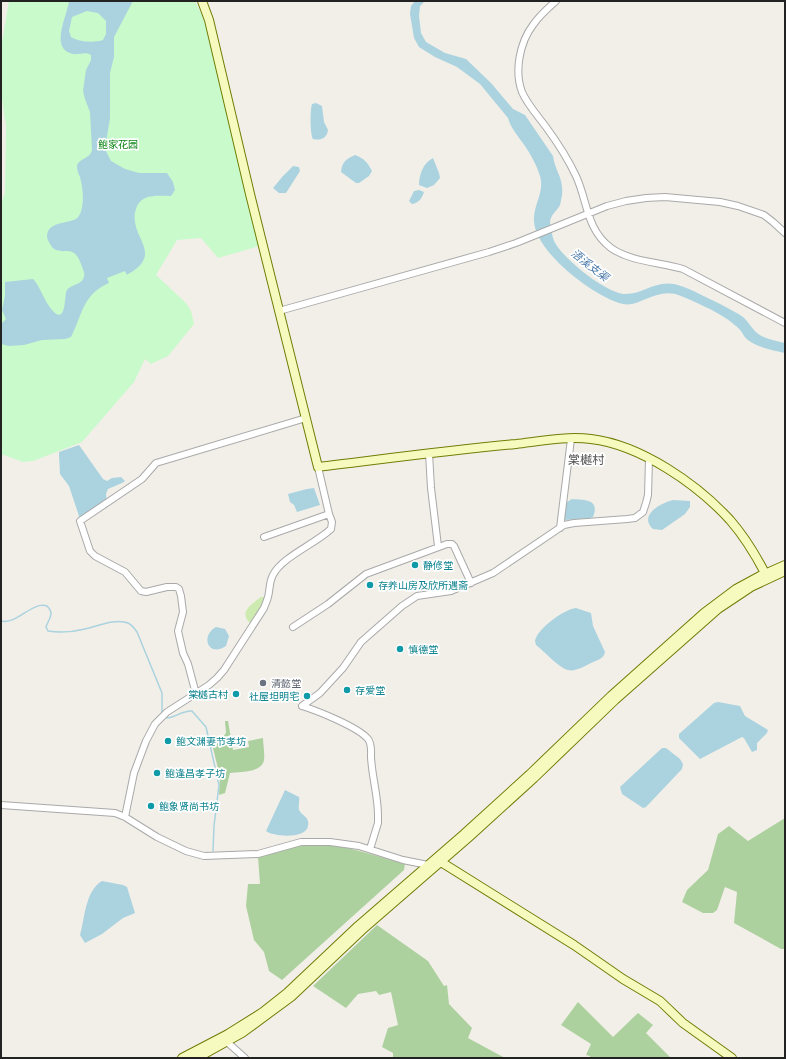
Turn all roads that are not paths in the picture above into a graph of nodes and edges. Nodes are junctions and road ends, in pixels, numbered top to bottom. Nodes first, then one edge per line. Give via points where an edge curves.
1 (202, 1) edge
2 (556, 1) edge
3 (587, 214) junction
4 (785, 233) edge
5 (279, 311) junction
6 (785, 323) edge
7 (306, 418) junction
8 (571, 439) junction
9 (429, 453) junction
10 (649, 459) junction
11 (318, 467) junction
12 (329, 514) junction
13 (560, 528) junction
14 (264, 537) dead end
15 (438, 546) junction
16 (785, 565) edge
17 (785, 571) edge
18 (765, 573) junction
19 (471, 583) junction
20 (293, 627) dead end
21 (196, 694) junction
22 (1, 805) edge
23 (126, 817) junction
24 (370, 849) junction
25 (441, 862) junction
26 (428, 865) junction
27 (227, 1042) junction
28 (182, 1058) edge
29 (197, 1058) edge
30 (245, 1058) edge
31 (732, 1058) edge

1 - 5 main road via 209,20
2 - 3 street via 533,24 523,44 520,80 525,97 552,135 575,175
3 - 4 street via 616,203 646,198 665,197 720,202 764,215
3 - 5 street via 489,252
3 - 6 street via 598,234 620,253 683,269
5 - 7 main road
7 - 11 main road
7 - 21 street via 156,463 142,479 80,521 90,551 125,572 141,591 167,587 179,589 183,612 178,630
8 - 9 main road
8 - 10 main road via 585,438 607,442
8 - 13 street
9 - 11 main road
9 - 15 street
10 - 13 street via 647,499 643,512 637,517 574,523
10 - 18 main road via 682,479 721,511 743,536
11 - 12 street
12 - 14 street
12 - 21 street via 331,529 278,568 270,580 264,608 224,670 212,683
13 - 19 street via 493,573
15 - 19 street via 454,546
15 - 20 street via 366,574
16 - 18 main road
17 - 25 main road via 739,594 708,617
18 - 26 main road via 736,589 704,613
19 - 24 street via 451,591 417,596 402,606 361,642 343,668 320,693 302,706 356,730 370,743 378,815
21 - 23 street via 163,715 152,728 134,773
22 - 23 street via 110,812
23 - 24 street via 157,837 186,851 204,856 258,854 308,841 338,842
24 - 26 street
25 - 27 main road via 362,930 291,997
25 - 31 main road via 660,1001 683,1023
26 - 28 main road via 275,1002 228,1034
27 - 29 main road
27 - 30 street

